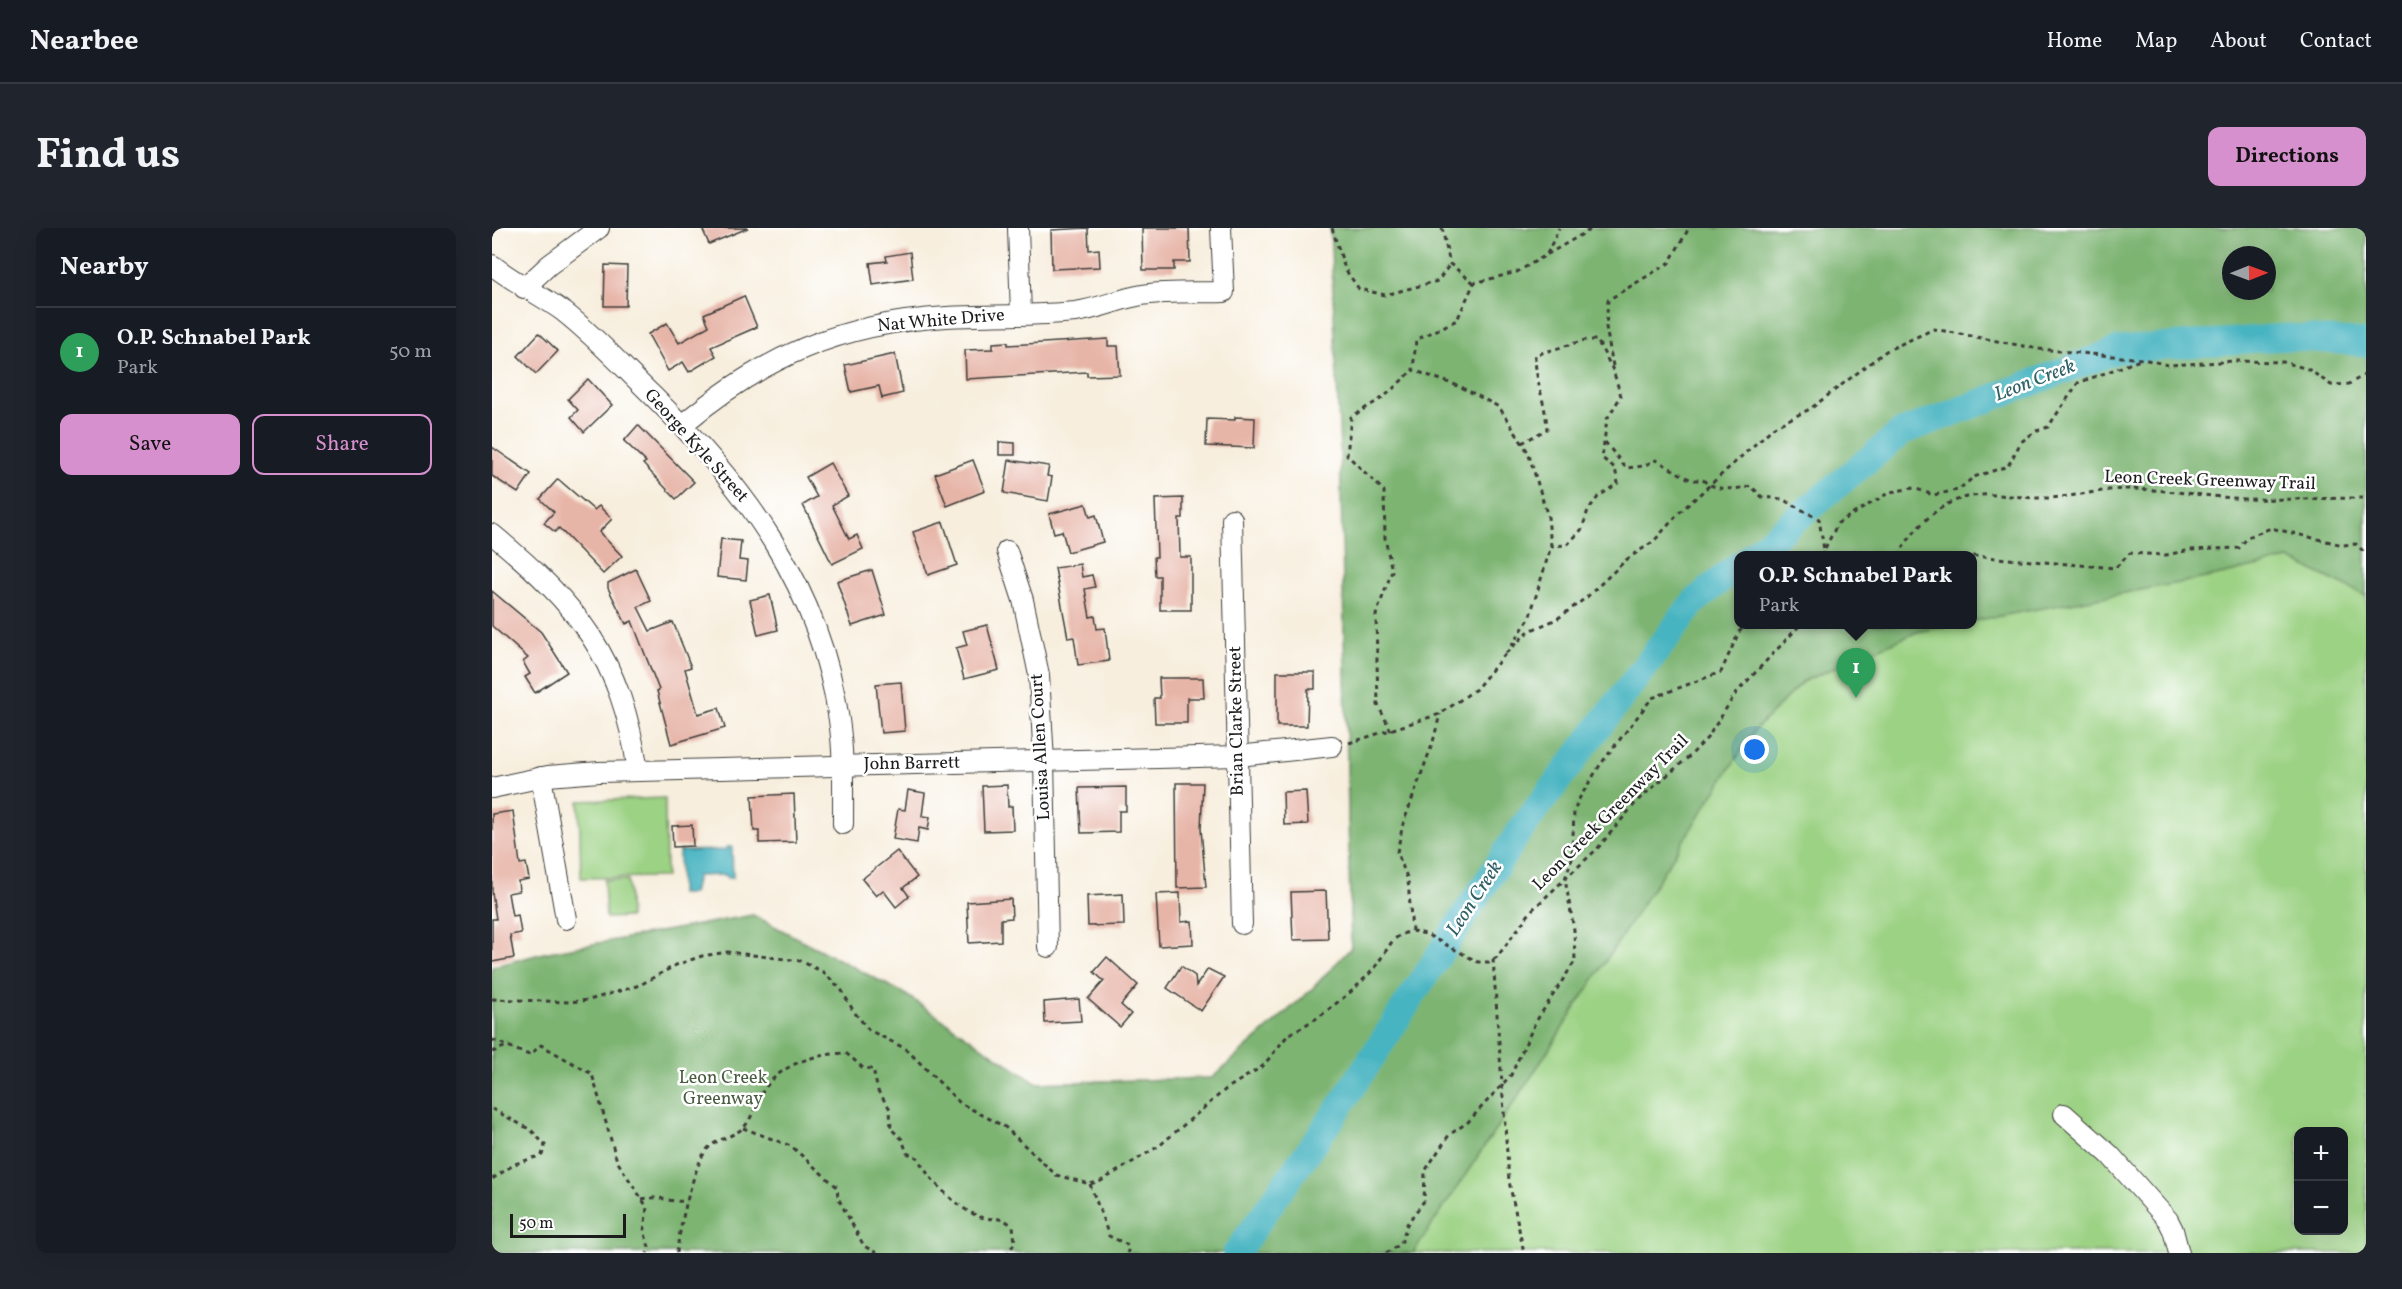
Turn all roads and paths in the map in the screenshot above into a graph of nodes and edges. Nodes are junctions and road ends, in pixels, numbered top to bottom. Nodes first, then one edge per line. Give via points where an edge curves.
1 (599, 228) edge
2 (1018, 228) edge
3 (1221, 228) edge
4 (1332, 228) edge
5 (1442, 228) edge
6 (1559, 228) edge
7 (1593, 228) edge
8 (1689, 228) edge
9 (1546, 255) junction
10 (1450, 264) junction
11 (492, 265) edge
12 (1474, 283) junction
13 (524, 288) junction
14 (1021, 314) junction
15 (2143, 359) junction
16 (1413, 370) junction
17 (1613, 370) junction
18 (2366, 374) edge
19 (682, 425) junction
20 (1604, 441) junction
21 (1522, 443) junction
22 (1709, 486) junction
23 (2366, 498) edge
24 (1232, 519) dead end
25 (492, 534) edge
26 (1551, 546) junction
27 (1007, 551) dead end
28 (1823, 551) edge
29 (1824, 551) edge
30 (1901, 551) edge
31 (2366, 554) edge
32 (1977, 556) edge
33 (1742, 629) edge
34 (1796, 629) edge
35 (1506, 653) junction
36 (1440, 714) junction
37 (1391, 731) junction
38 (1332, 746) joint
39 (1238, 756) junction
40 (1044, 761) junction
41 (843, 765) junction
42 (638, 771) junction
43 (541, 777) junction
44 (492, 788) edge
45 (843, 824) dead end
46 (1565, 879) junction
47 (566, 919) dead end
48 (1242, 924) dead end
49 (1412, 931) junction
50 (1048, 947) dead end
51 (1493, 959) junction
52 (492, 999) edge
53 (492, 1040) edge
54 (511, 1045) junction
55 (492, 1052) edge
56 (1500, 1087) junction
57 (492, 1109) edge
58 (2064, 1114) dead end
59 (743, 1128) junction
60 (492, 1179) edge
61 (1090, 1184) junction
62 (642, 1199) junction
63 (687, 1200) junction
64 (647, 1253) edge
65 (677, 1253) edge
66 (877, 1253) edge
67 (1008, 1253) edge
68 (1127, 1253) edge
69 (1386, 1253) edge
70 (1524, 1253) edge
71 (2179, 1253) edge

1 - 13 street
2 - 14 street
3 - 14 street, Nat White Drive via 1224,292 1143,295 1076,312
4 - 10 path via 1345,269 1359,289 1385,295 1438,280
5 - 10 path
6 - 9 path
7 - 9 path
8 - 17 path via 1670,263 1608,300 1606,327
9 - 12 path via 1517,272
10 - 12 path
11 - 13 street, George Kyle Street
12 - 16 path via 1457,320 1416,340
13 - 19 street, George Kyle Street via 562,310 583,328
14 - 19 street, Nat White Drive via 905,320 826,340 751,373 719,393
15 - 18 path via 2168,365 2283,362 2307,369 2331,385 2349,384
15 - 22 path via 2039,349 1934,329 1886,351 1810,409 1774,427
15 - 29 path via 2078,383 2048,427 2020,442 2008,466 1974,477 1958,490 1933,495 1914,488 1890,492 1838,524
16 - 21 path via 1461,387 1499,407
16 - 37 path via 1384,398 1352,417 1347,454 1384,491 1392,571 1376,615 1378,705
17 - 20 path via 1621,396 1607,419
17 - 21 path via 1597,340 1535,355 1547,429
19 - 41 street, George Kyle Street via 735,484 792,573 830,672
20 - 22 path via 1626,468 1656,460
20 - 26 path via 1602,458 1615,468 1618,483 1598,497 1568,545
21 - 26 path via 1548,517
22 - 28 path via 1751,486 1762,497 1782,499 1819,519
22 - 35 path via 1654,541 1626,560 1587,597 1557,619 1529,631
23 - 30 path, Leon Creek Greenway Trail via 2247,499 2135,489 2047,498 1975,494 1954,500 1931,516
24 - 39 street, Brian Clarke Street
25 - 42 street via 563,597 600,650 626,709
26 - 35 path via 1529,619
27 - 40 street, Louisa Allen Court via 1023,600 1039,675
31 - 32 path via 2356,544 2343,545 2271,528 2248,537 2240,548 2166,555 2130,553 2115,568
33 - 46 path via 1721,672 1652,698 1600,765 1574,812 1572,859
34 - 46 path, Leon Creek Greenway Trail via 1736,693 1690,756 1638,800 1597,849
35 - 36 path via 1476,689
36 - 37 path
36 - 49 path via 1397,852 1408,880
37 - 38 path
38 - 39 street, John Barrett
39 - 40 street, John Barrett
39 - 48 street, Brian Clarke Street
40 - 41 street, John Barrett
40 - 50 street, Louisa Allen Court
41 - 42 street, John Barrett
41 - 45 street, George Kyle Street
42 - 43 street, John Barrett
43 - 44 street, John Barrett
43 - 47 street
46 - 51 path, Leon Creek Greenway Trail via 1532,910
46 - 56 path via 1575,961 1535,1023 1511,1075
49 - 51 path via 1426,934 1478,962
49 - 61 path via 1393,940 1374,969 1353,990 1288,1035 1263,1066 1226,1089 1159,1146
51 - 56 path
52 - 61 path via 589,1000 640,985 702,956 728,952 801,961 841,989 869,1030 906,1049 960,1103 1005,1127 1056,1175
53 - 54 path
54 - 55 path
54 - 62 path via 530,1055 541,1045 592,1074 617,1161
56 - 69 path via 1468,1122 1449,1136 1425,1171 1424,1201 1407,1224 1401,1244
56 - 70 path via 1509,1181
57 - 60 path via 523,1125 545,1145 542,1155 515,1164
58 - 71 street via 2109,1155 2168,1220
59 - 63 path via 705,1152
59 - 66 path via 791,1146 837,1187 838,1198 864,1246
59 - 67 path via 761,1094 790,1064 846,1053 863,1068 873,1070 878,1091 890,1109 891,1129 902,1139 907,1153 918,1158 924,1172 979,1217 1003,1218 1013,1226 1015,1242
61 - 68 path via 1109,1236 1126,1244
62 - 63 path via 659,1196 675,1202
62 - 64 path via 647,1208
63 - 65 path

